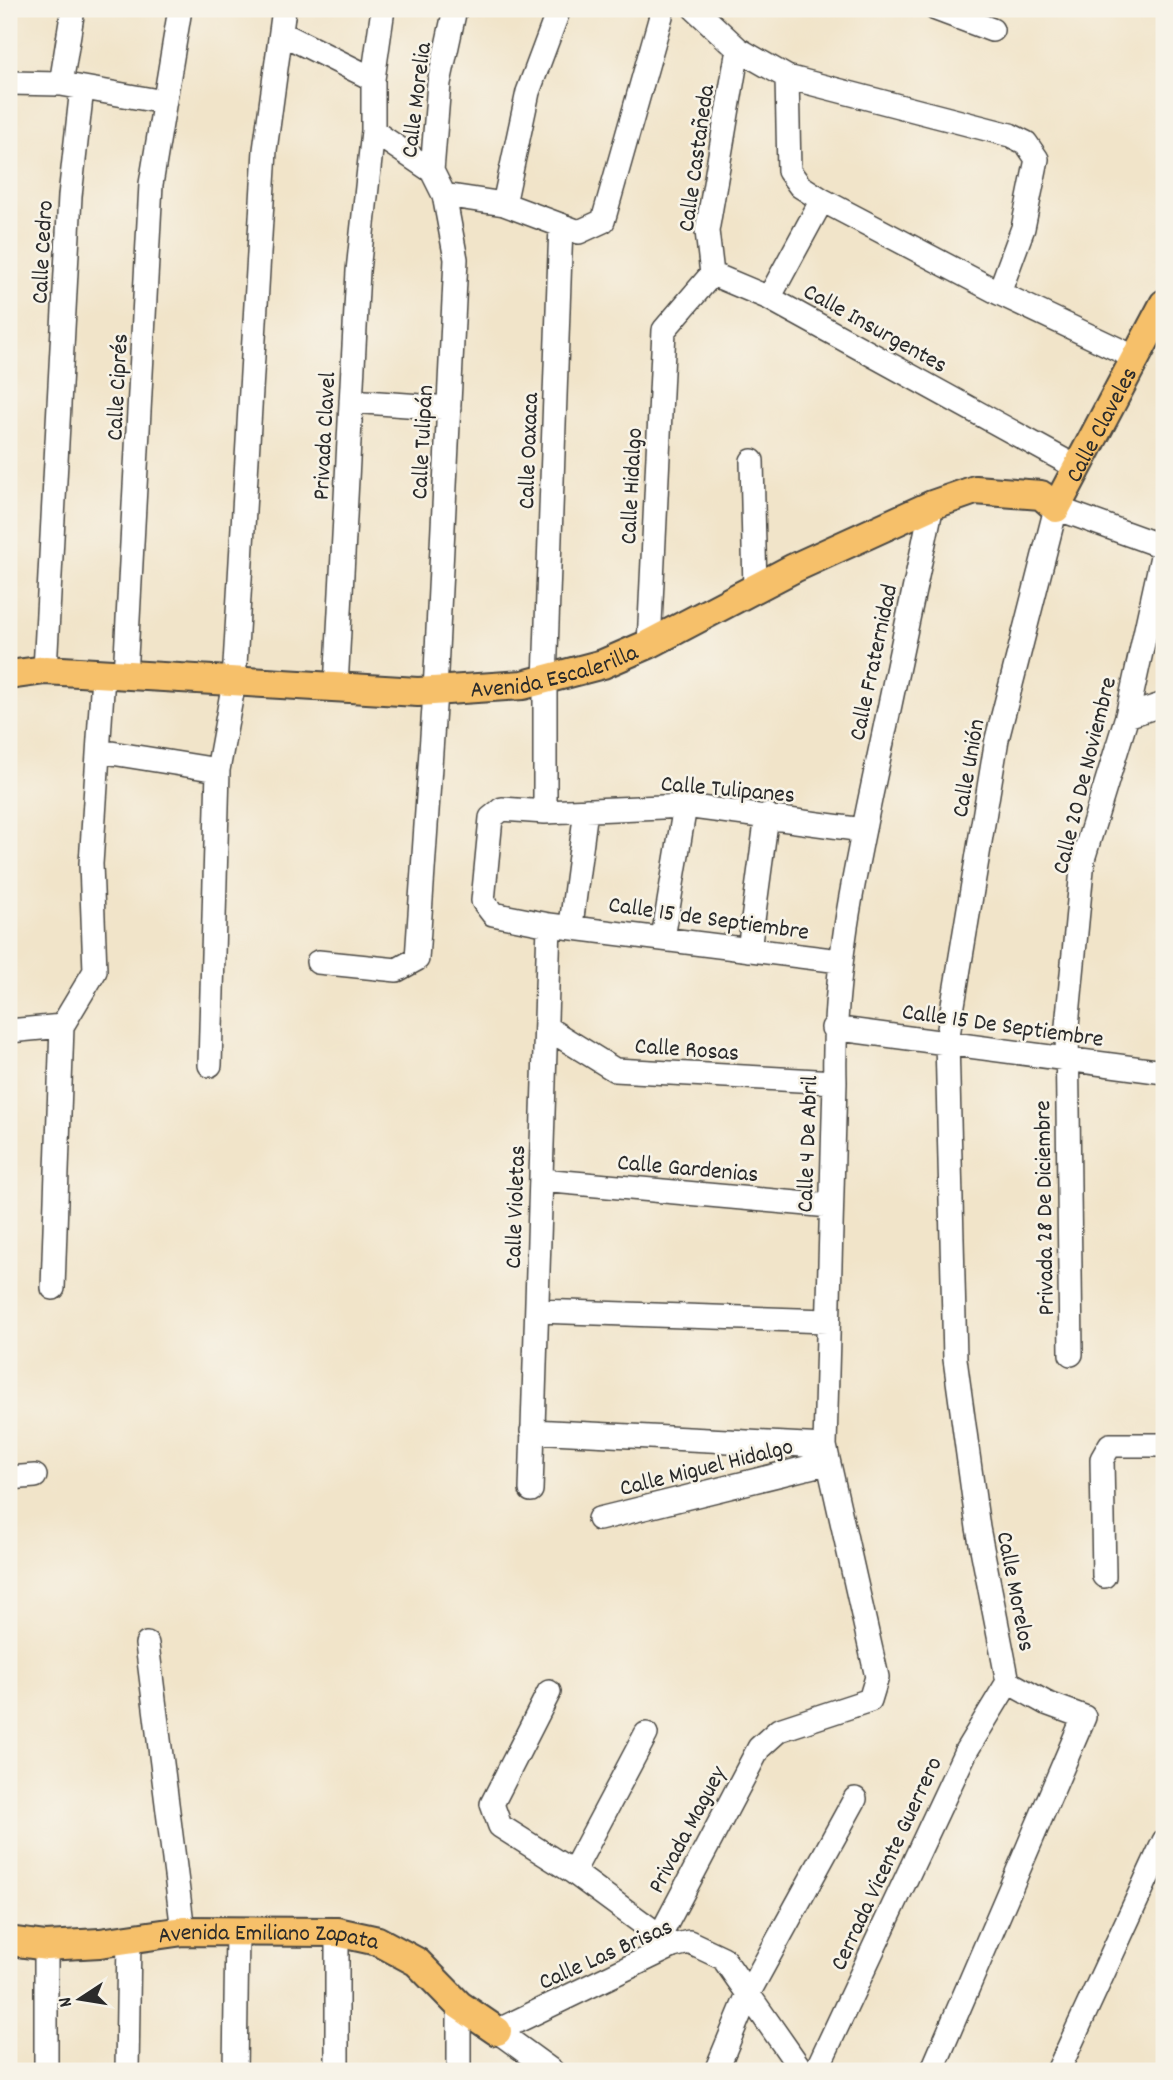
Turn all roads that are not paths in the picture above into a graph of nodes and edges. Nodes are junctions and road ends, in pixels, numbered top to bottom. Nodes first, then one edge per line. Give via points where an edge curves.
1 (73, 9) edge
2 (180, 9) edge
3 (284, 9) edge
4 (383, 9) edge
5 (455, 9) edge
6 (559, 9) edge
7 (663, 9) edge
8 (695, 9) edge
9 (936, 9) edge
10 (717, 20) edge
11 (992, 30) dead end
12 (281, 33) junction
13 (737, 49) junction
14 (787, 77) junction
15 (373, 79) junction
16 (9, 83) edge
17 (71, 86) junction
18 (164, 102) junction
19 (373, 131) junction
20 (432, 171) junction
21 (444, 195) junction
22 (822, 201) junction
23 (504, 204) junction
24 (570, 229) junction
25 (712, 274) junction
26 (999, 293) junction
27 (769, 298) junction
28 (1164, 304) edge
29 (1158, 332) edge
30 (1134, 357) junction
31 (351, 401) junction
32 (449, 408) junction
33 (752, 461) dead end
34 (1076, 467) junction
35 (932, 505) junction
36 (1056, 508) junction
37 (1164, 547) edge
38 (755, 589) junction
39 (649, 644) junction
40 (45, 670) junction
41 (9, 675) edge
42 (114, 675) junction
43 (545, 680) junction
44 (234, 682) junction
45 (336, 687) junction
46 (435, 692) junction
47 (1164, 704) edge
48 (1127, 716) junction
49 (99, 751) junction
50 (218, 769) junction
51 (685, 806) junction
52 (586, 810) junction
53 (545, 812) junction
54 (767, 815) junction
55 (863, 830) junction
56 (560, 925) junction
57 (663, 938) junction
58 (749, 950) junction
59 (840, 961) junction
60 (318, 962) dead end
61 (62, 1026) junction
62 (547, 1028) junction
63 (834, 1028) junction
64 (9, 1031) edge
65 (947, 1041) junction
66 (1068, 1061) junction
67 (210, 1065) dead end
68 (1164, 1072) edge
69 (835, 1082) junction
70 (541, 1180) junction
71 (830, 1206) junction
72 (53, 1288) dead end
73 (538, 1311) junction
74 (827, 1321) junction
75 (1071, 1354) dead end
76 (532, 1431) junction
77 (1164, 1445) edge
78 (825, 1454) junction
79 (35, 1476) dead end
80 (9, 1478) edge
81 (531, 1490) dead end
82 (599, 1520) dead end
83 (1104, 1576) dead end
84 (147, 1644) dead end
85 (1009, 1682) junction
86 (549, 1692) dead end
87 (646, 1734) dead end
88 (759, 1748) joint
89 (855, 1799) dead end
90 (1164, 1841) edge
91 (573, 1872) junction
92 (183, 1931) junction
93 (337, 1932) junction
94 (237, 1933) junction
95 (129, 1938) junction
96 (9, 1941) edge
97 (667, 1941) junction
98 (46, 1945) junction
99 (748, 1994) junction
100 (459, 2005) junction
101 (497, 2031) junction
102 (46, 2071) edge
103 (127, 2071) edge
104 (235, 2071) edge
105 (337, 2071) edge
106 (459, 2071) edge
107 (552, 2071) edge
108 (716, 2071) edge
109 (802, 2071) edge
110 (816, 2071) edge
111 (932, 2071) edge
112 (1058, 2071) edge

1 - 17 street, Calle Cedro
2 - 18 street, Calle Ciprés
3 - 12 street
4 - 15 street, Privada Clavel
5 - 20 street, Calle Morelia via 439,83
6 - 23 street via 528,92
7 - 24 street via 603,221
8 - 10 street
9 - 11 street
10 - 13 street
12 - 15 street
12 - 44 street via 264,150
13 - 14 street
13 - 25 street, Calle Castañeda via 707,231
14 - 22 street via 789,170 800,186
14 - 26 street via 1026,143 1037,159 1023,228
15 - 19 street, Privada Clavel
16 - 17 street
17 - 18 street
17 - 40 street, Calle Cedro via 70,196
18 - 42 street, Calle Ciprés via 151,184
19 - 20 street
19 - 31 street, Privada Clavel via 360,234
20 - 21 street, Calle Morelia
21 - 23 street
21 - 32 street, Calle Tulipán via 456,259
22 - 26 street
22 - 27 street
23 - 24 street
24 - 43 street, Calle Oaxaca
25 - 27 street, Calle Insurgentes
25 - 39 street, Calle Hidalgo via 664,330
26 - 30 street
27 - 34 street, Calle Insurgentes
28 - 29 main road, Calle Claveles
29 - 30 main road, Calle Claveles
30 - 34 main road, Calle Claveles
31 - 32 street
31 - 45 street, Privada Clavel
32 - 46 street, Calle Tulipán
33 - 38 street
34 - 36 main road, Calle Claveles
35 - 36 main road, Avenida Escalerilla via 975,490 1041,495
35 - 38 main road, Avenida Escalerilla
35 - 55 street, Calle Fraternidad
36 - 37 street
36 - 65 street, Calle Unión via 997,738
37 - 48 street, Calle 20 De Noviembre
38 - 39 main road, Avenida Escalerilla
39 - 43 main road, Avenida Escalerilla via 603,664
40 - 41 main road, Avenida Escalerilla
40 - 42 main road, Avenida Escalerilla
42 - 44 main road, Avenida Escalerilla
42 - 49 street, Calle Ciprés
43 - 46 main road, Avenida Escalerilla
43 - 53 street, Calle Oaxaca
44 - 45 main road, Avenida Escalerilla
44 - 50 street
45 - 46 main road, Avenida Escalerilla
46 - 60 street, Calle Tulipán via 417,960 397,970
47 - 48 street
48 - 66 street, Calle 20 De Noviembre via 1083,859
49 - 50 street
49 - 61 street, Calle Ciprés via 91,864 95,971
50 - 67 street
51 - 52 street, Calle Tulipanes
51 - 54 street, Calle Tulipanes
51 - 57 street
52 - 53 street, Calle Tulipanes
52 - 56 street, Calle Violetas
53 - 56 street, Calle Tulipanes via 502,809 491,818 483,901 493,914
54 - 55 street, Calle Tulipanes
54 - 58 street
55 - 59 street, Calle 4 De Abril
56 - 57 street, Calle 15 de Septiembre
56 - 62 street, Calle Violetas
57 - 58 street, Calle 15 de Septiembre
58 - 59 street, Calle 15 de Septiembre
59 - 63 street, Calle 4 De Abril
61 - 64 street
61 - 72 street
62 - 69 street, Calle Rosas via 615,1070
62 - 70 street, Calle Violetas
63 - 65 street, Calle 15 De Septiembre
63 - 69 street, Calle 4 De Abril
65 - 66 street, Calle 15 De Septiembre
65 - 85 street, Calle Morelos via 955,1359 978,1528
66 - 68 street, Calle 15 De Septiembre
66 - 75 street, Privada 28 De Diciembre
69 - 71 street, Calle 4 De Abril
70 - 71 street, Calle Gardenias
70 - 73 street, Calle Violetas
71 - 74 street, Calle 4 De Abril
73 - 74 street
73 - 76 street, Calle Violetas
74 - 78 street, Calle 4 De Abril
76 - 78 street
76 - 81 street, Calle Violetas
77 - 83 street via 1110,1445 1102,1459
78 - 82 street, Calle Miguel Hidalgo
78 - 88 street, Calle 4 De Abril via 877,1677 870,1700 779,1730
79 - 80 street
84 - 92 street
85 - 110 street, Cerrada Vicente Guerrero via 966,1751
85 - 111 street, Calle Morelos via 1084,1717
86 - 91 street via 492,1804 500,1826
87 - 91 street
88 - 97 street, Privada Maguey
89 - 99 street
90 - 112 street
91 - 97 street
92 - 94 main road, Avenida Emiliano Zapata
92 - 95 main road, Avenida Emiliano Zapata
93 - 94 main road, Avenida Emiliano Zapata
93 - 100 main road, Avenida Emiliano Zapata via 379,1941 417,1962
93 - 105 street
94 - 104 street
95 - 98 main road, Avenida Emiliano Zapata
95 - 103 street
96 - 98 main road, Avenida Emiliano Zapata
97 - 99 street, Calle Las Brisas via 690,1942 723,1958
97 - 101 street, Calle Las Brisas
98 - 102 street
99 - 108 street
99 - 109 street, Calle Las Brisas
100 - 101 main road, Avenida Emiliano Zapata
100 - 106 street
101 - 107 street

